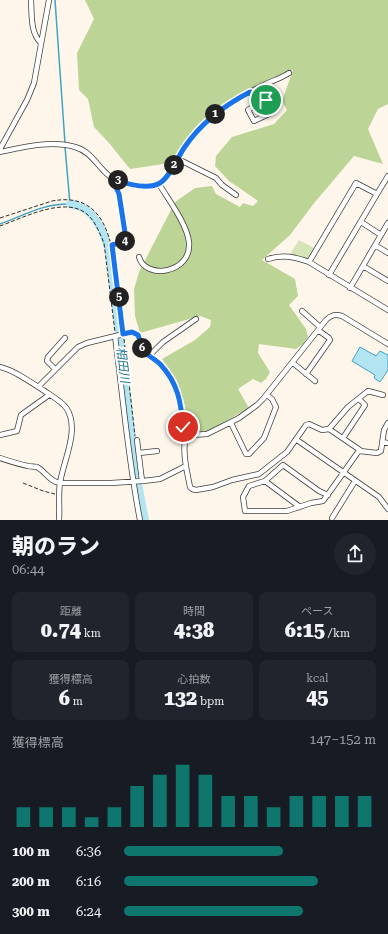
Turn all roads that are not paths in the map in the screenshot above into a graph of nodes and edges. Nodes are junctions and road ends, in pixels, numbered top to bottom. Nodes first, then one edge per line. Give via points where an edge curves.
1 (31, 0) edge
2 (49, 0) edge
3 (41, 44) junction
4 (289, 73) dead end
5 (250, 92) junction
6 (256, 105) junction
7 (0, 151) edge
8 (178, 159) junction
9 (388, 176) edge
10 (159, 184) junction
11 (377, 194) junction
12 (236, 195) dead end
13 (361, 222) junction
14 (388, 223) edge
15 (381, 235) junction
16 (375, 245) junction
17 (388, 253) edge
18 (139, 257) dead end
19 (268, 259) dead end
20 (309, 262) junction
21 (363, 266) junction
22 (329, 275) junction
23 (388, 281) edge
24 (350, 288) junction
25 (388, 310) edge
26 (302, 311) dead end
27 (196, 319) dead end
28 (320, 328) junction
29 (116, 336) junction
30 (65, 338) dead end
31 (388, 344) edge
32 (150, 356) junction
33 (293, 363) junction
34 (0, 367) edge
35 (55, 369) junction
36 (306, 374) junction
37 (315, 381) dead end
38 (38, 387) junction
39 (383, 394) dead end
40 (49, 395) junction
41 (267, 395) junction
42 (359, 399) junction
43 (388, 422) edge
44 (231, 423) junction
45 (329, 428) junction
46 (187, 433) junction
47 (0, 435) edge
48 (343, 438) junction
49 (137, 440) road end
50 (296, 440) junction
51 (382, 442) junction
52 (388, 443) edge
53 (156, 451) dead end
54 (360, 452) junction
55 (139, 453) junction
56 (0, 458) edge
57 (186, 466) junction
58 (343, 473) junction
59 (141, 481) junction
60 (265, 481) junction
61 (354, 481) junction
62 (133, 482) junction
63 (60, 483) junction
64 (328, 495) junction
65 (300, 507) junction
66 (388, 509) edge
67 (332, 518) dead end
68 (59, 520) edge
69 (140, 520) edge

1 - 3 street via 34,33
2 - 3 street
3 - 7 street via 27,100
4 - 5 street
5 - 6 street
5 - 8 street via 213,116 185,147
6 - 6 street via 266,100 273,112 254,121 248,110
7 - 10 street via 46,144 76,147 93,157 106,174 115,180 132,185
8 - 10 street
8 - 12 street via 216,178
9 - 11 street
10 - 18 street via 187,234 187,255 176,268 161,270 151,270 144,266
11 - 13 street
11 - 20 street via 356,183
13 - 15 street
13 - 22 street
14 - 15 street
15 - 16 street
16 - 17 street
16 - 21 street
19 - 20 street via 284,256
20 - 22 street
21 - 23 street
21 - 24 street
22 - 24 street
24 - 25 street
26 - 28 street
27 - 32 street via 163,342
28 - 31 street via 330,316 342,316
28 - 33 street
28 - 36 street via 330,340
29 - 32 street via 132,332 138,335 143,349
29 - 35 street via 78,346
29 - 62 street
30 - 35 street via 48,357 47,361
32 - 46 street via 160,364 179,395 183,427
33 - 36 street
33 - 41 street
34 - 38 street via 13,371
35 - 38 street
36 - 37 street
38 - 40 street
39 - 42 street via 370,391
40 - 47 street via 21,415 17,431
40 - 63 street via 66,407 70,417 69,451
41 - 44 street
41 - 44 street via 276,406 264,438 249,454 246,454
42 - 45 street
42 - 48 street via 364,403 364,408
43 - 51 street
44 - 46 street via 207,434
45 - 48 street
45 - 50 street via 322,430 306,424
46 - 57 street
48 - 54 street
49 - 55 street
50 - 57 street via 287,452 259,474 213,487 192,489
50 - 58 street
51 - 52 street
51 - 54 street via 379,453
53 - 55 street
54 - 58 street
55 - 59 street
56 - 63 street via 39,468 48,477
57 - 59 street via 160,479
58 - 61 street
58 - 64 street
59 - 62 street
60 - 64 street via 283,465
60 - 65 street
60 - 65 street via 250,486 243,498 245,511 287,511
61 - 66 street via 379,497
61 - 67 street
62 - 63 street
62 - 69 street
63 - 68 street
64 - 65 street via 324,501

